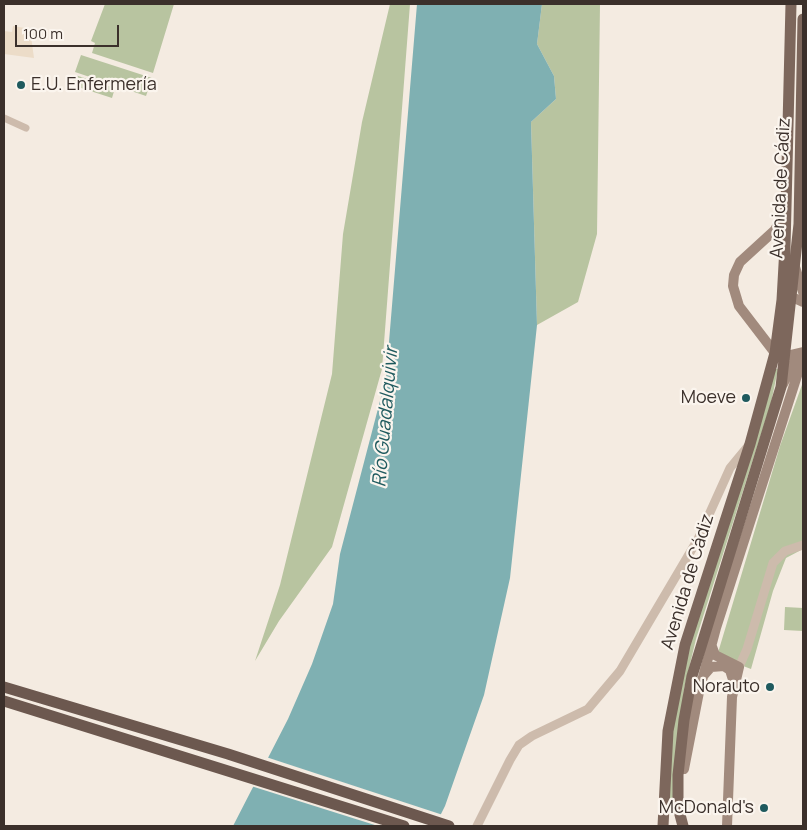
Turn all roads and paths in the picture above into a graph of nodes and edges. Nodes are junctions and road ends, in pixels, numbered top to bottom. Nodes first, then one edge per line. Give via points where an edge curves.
1 (791, 4) edge
2 (803, 19) edge
3 (4, 118) edge
4 (26, 128) dead end
5 (786, 206) junction
6 (795, 267) junction
7 (803, 292) edge
8 (793, 300) edge
9 (802, 354) edge
10 (780, 355) junction
11 (781, 387) junction
12 (750, 444) junction
13 (752, 479) junction
14 (749, 524) junction
15 (803, 546) edge
16 (711, 644) junction
17 (734, 666) junction
18 (702, 681) junction
19 (7, 687) edge
20 (4, 700) edge
21 (678, 807) junction
22 (404, 826) edge
23 (449, 826) edge
24 (477, 826) edge
25 (663, 826) edge
26 (683, 826) edge
27 (727, 826) edge

1 - 5 main road, Avenida de Cádiz
2 - 6 main road, Avenida de Cádiz via 799,224
3 - 4 street
5 - 8 main road, Avenida de Cádiz
5 - 10 main road, Avenida de Cádiz via 775,230 740,262 733,286 739,306
6 - 7 main road
6 - 8 main road, Avenida de Cádiz
8 - 10 main road, Avenida de Cádiz
9 - 10 main road
9 - 11 main road, Avenida de Cádiz
9 - 14 main road, Avenida de Cádiz
10 - 11 main road, Avenida de Cádiz
10 - 12 main road, Avenida de Cádiz
11 - 13 main road, Avenida de Cádiz
12 - 24 street via 730,468 704,528 620,671 588,709 519,745
12 - 25 main road, Avenida de Cádiz via 697,605 677,679 666,750
13 - 14 main road, Avenida de Cádiz
13 - 21 main road, Avenida de Cádiz via 692,676 681,750
14 - 16 main road, Avenida de Cádiz
15 - 17 street via 793,547 777,556 770,569 749,643
16 - 17 main road via 715,655
16 - 18 main road, Avenida de Cádiz
17 - 18 main road via 711,667
17 - 27 main road
18 - 21 main road, Avenida de Cádiz
19 - 23 highway
20 - 22 highway
21 - 26 main road, Avenida de Cádiz

